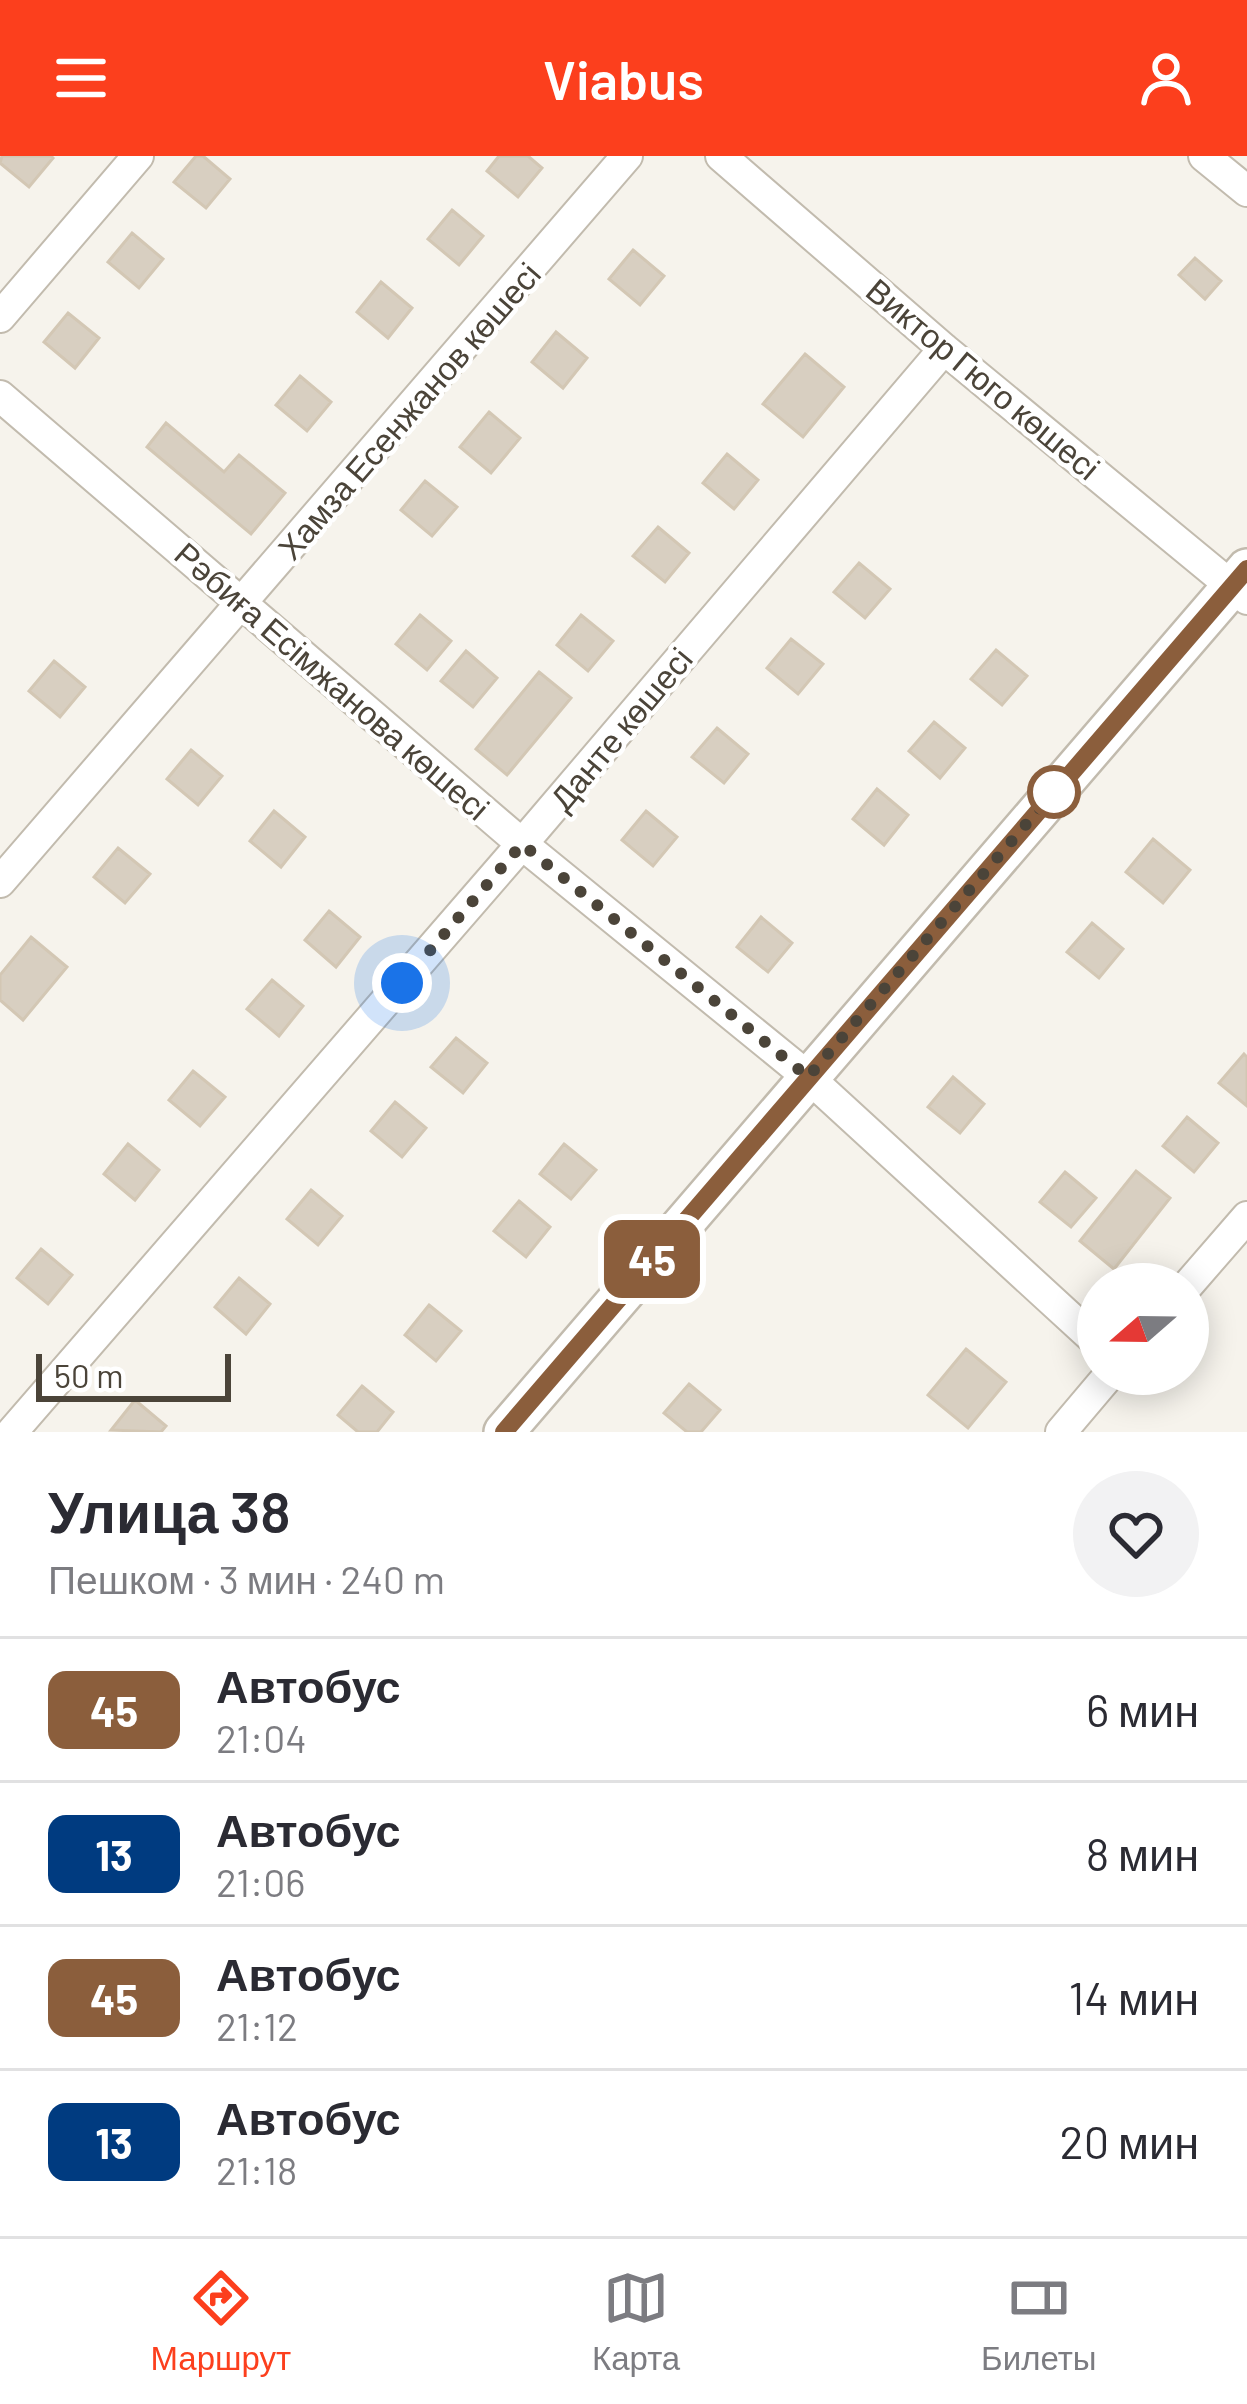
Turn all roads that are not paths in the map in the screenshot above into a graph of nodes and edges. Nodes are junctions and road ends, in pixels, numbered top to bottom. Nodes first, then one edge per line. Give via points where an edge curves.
1 (138, 156) edge
2 (627, 156) edge
3 (721, 156) edge
4 (1204, 156) edge
5 (1247, 191) edge
6 (0, 317) edge
7 (944, 349) junction
8 (0, 396) edge
9 (1242, 585) edge
10 (243, 605) junction
11 (522, 844) junction
12 (0, 882) edge
13 (808, 1077) junction
14 (1247, 1217) edge
15 (1207, 1263) edge
16 (1077, 1324) edge
17 (1092, 1395) edge
18 (12, 1432) edge
19 (504, 1432) edge
20 (1061, 1432) edge

1 - 6 street
2 - 10 street, Хамза Есенжанов көшесі
3 - 7 street, Виктор Гюго көшесі
4 - 5 street
7 - 9 street, Виктор Гюго көшесі
7 - 11 street, Данте көшесі
8 - 10 street, Рәбиға Есімжанова көшесі
9 - 13 street
10 - 11 street, Рәбиға Есімжанова көшесі
10 - 12 street, Хамза Есенжанов көшесі
11 - 13 street, Рәбиға Есімжанова көшесі
11 - 18 street, Данте көшесі
13 - 16 street, Рәбиға Есімжанова көшесі
13 - 19 street
14 - 15 street
17 - 20 street

